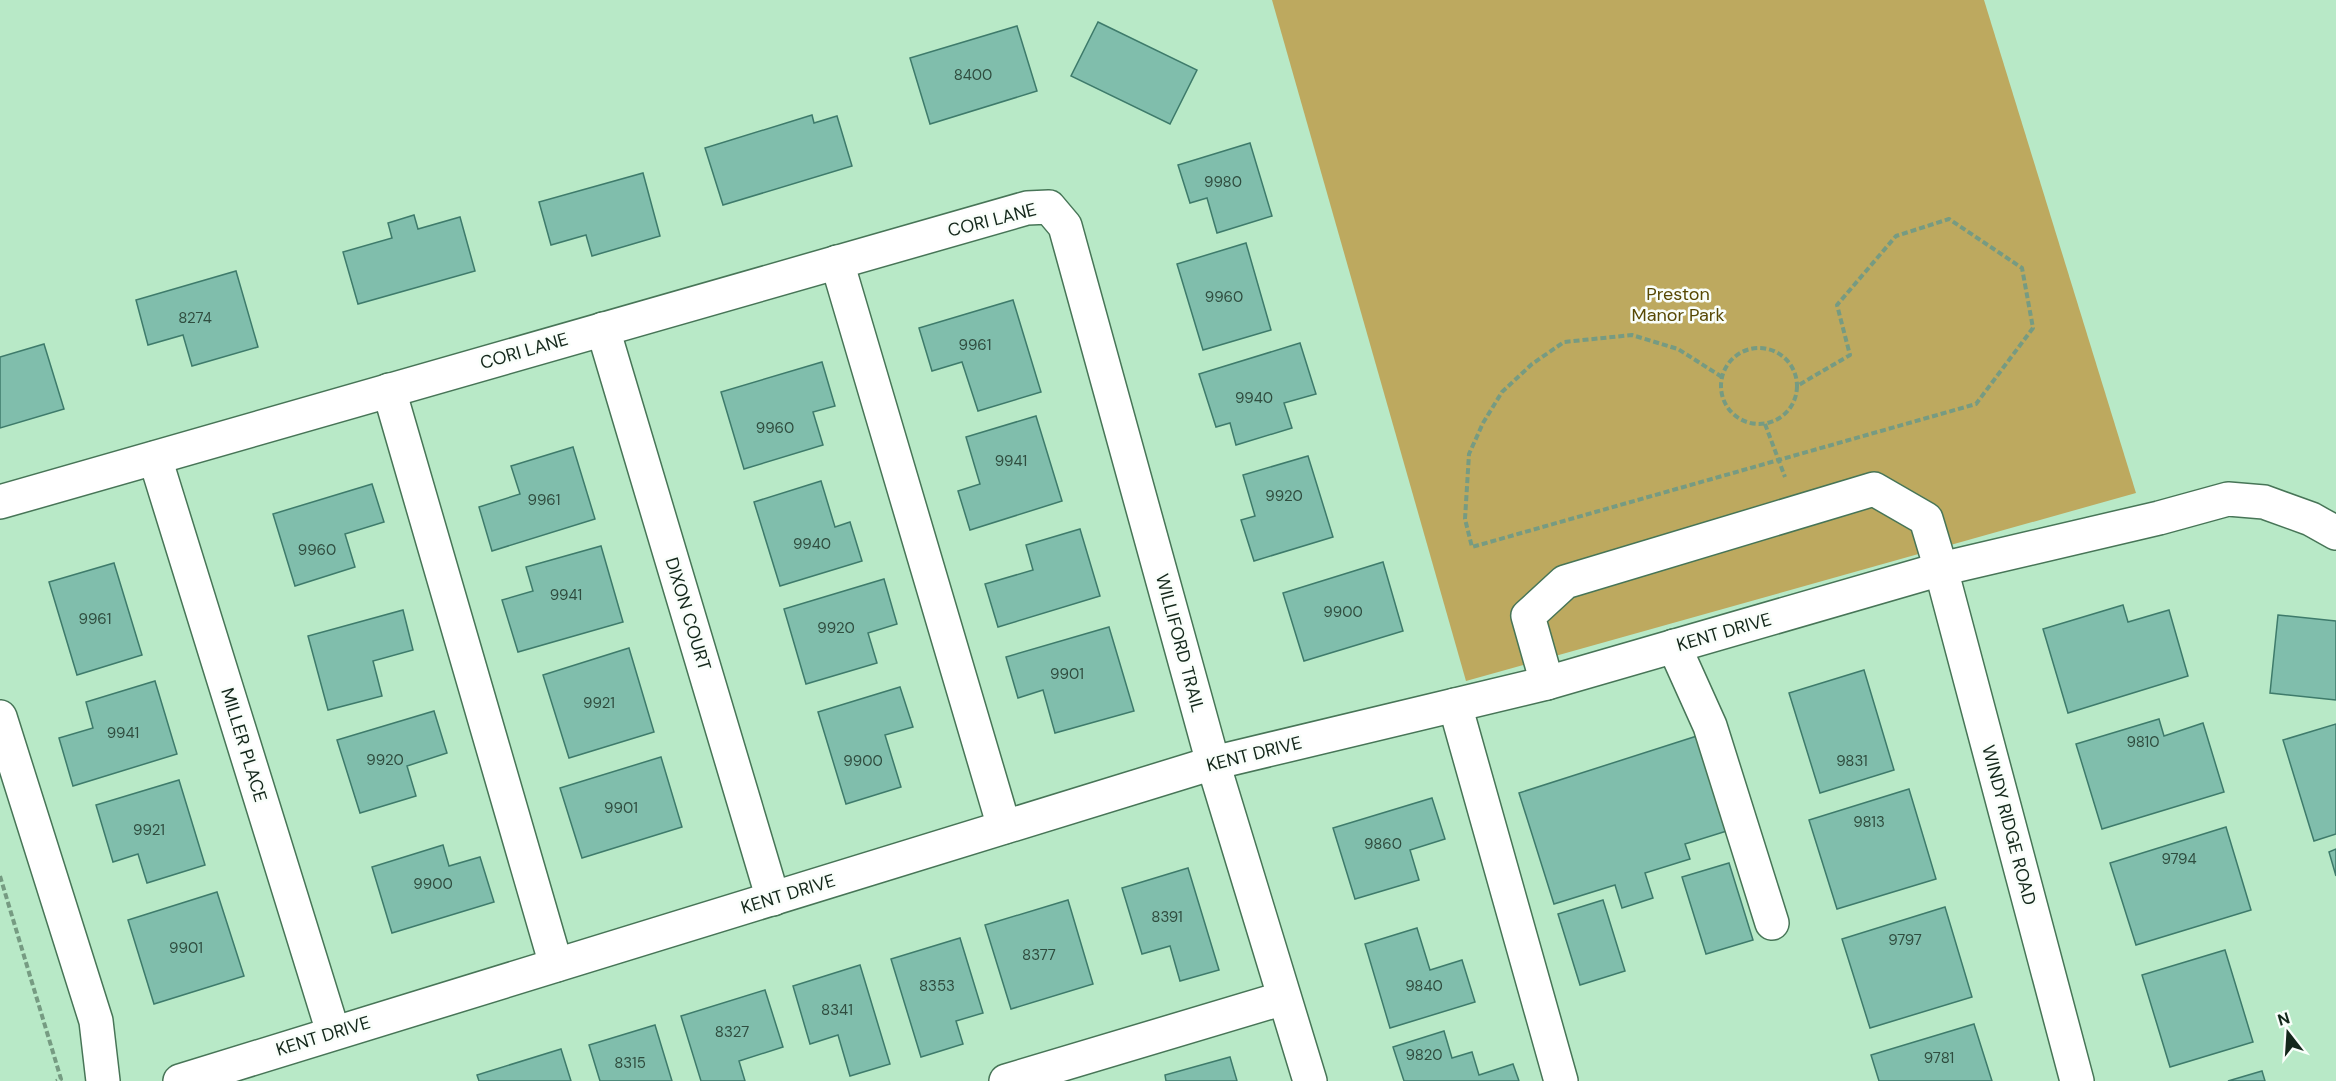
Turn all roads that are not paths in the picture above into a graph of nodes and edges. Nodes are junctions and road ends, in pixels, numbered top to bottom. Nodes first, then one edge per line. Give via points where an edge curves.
1 (1049, 207) joint
2 (837, 262) junction
3 (603, 329) junction
4 (389, 390) junction
5 (155, 458) junction
6 (0, 502) edge
7 (2336, 533) edge
8 (1941, 569) junction
9 (1674, 646) junction
10 (1547, 683) junction
11 (1455, 705) junction
12 (0, 717) edge
13 (1213, 763) junction
14 (1004, 827) junction
15 (773, 899) junction
16 (1772, 923) dead end
17 (556, 965) junction
18 (1284, 998) junction
19 (333, 1032) junction
20 (1080, 1070) edge
21 (103, 1081) edge
22 (180, 1081) edge
23 (1006, 1081) edge
24 (1310, 1081) edge
25 (1561, 1081) edge
26 (2077, 1081) edge

1 - 2 street, CORI LANE via 1027,208
1 - 13 street, WILLIFORD TRAIL via 1065,226
2 - 3 street, CORI LANE
2 - 14 street
3 - 4 street, CORI LANE
3 - 15 street, DIXON COURT
4 - 5 street, CORI LANE
4 - 17 street
5 - 6 street, CORI LANE
5 - 19 street, MILLER PLACE
7 - 8 street, KENT DRIVE via 2264,501 2228,499
8 - 9 street, KENT DRIVE
8 - 10 street, WINDY RIDGE ROAD via 1926,519 1874,489 1565,582 1528,616
8 - 26 street, WINDY RIDGE ROAD
9 - 10 street, KENT DRIVE
9 - 16 street via 1710,726
10 - 11 street, KENT DRIVE
11 - 13 street, KENT DRIVE
11 - 25 street
12 - 21 street via 96,1021
13 - 14 street, KENT DRIVE
13 - 18 street, WILLIFORD TRAIL
14 - 15 street, KENT DRIVE
15 - 17 street, KENT DRIVE
17 - 19 street, KENT DRIVE
18 - 20 street
18 - 24 street, WILLIFORD TRAIL
19 - 22 street, KENT DRIVE
20 - 23 street

